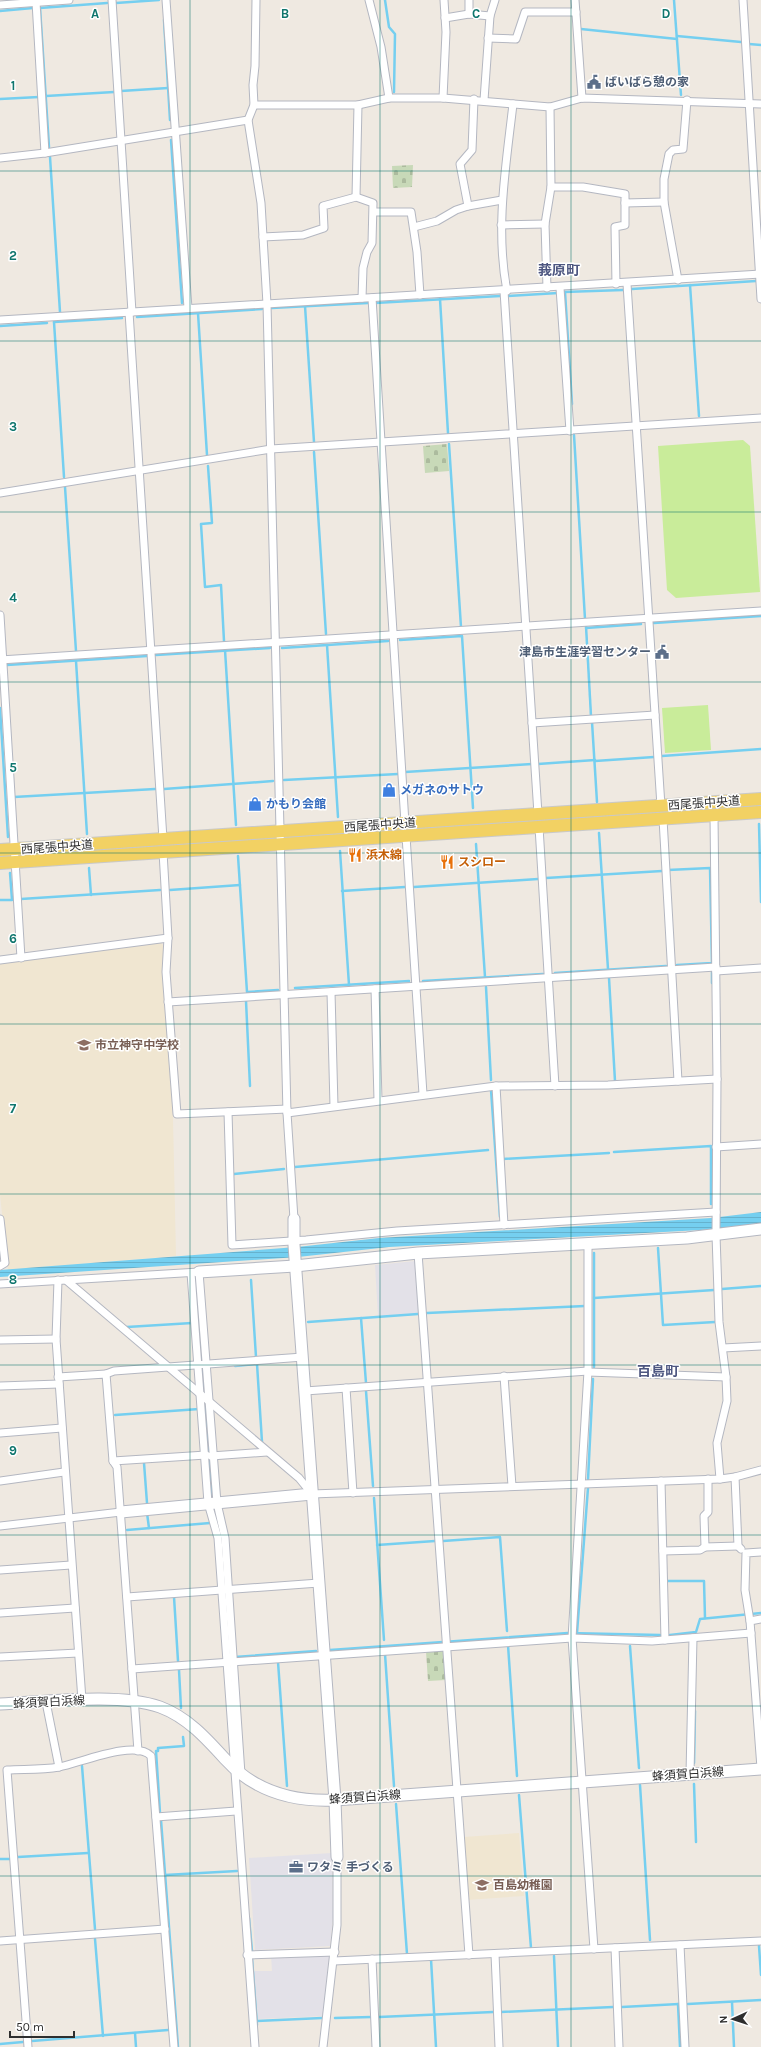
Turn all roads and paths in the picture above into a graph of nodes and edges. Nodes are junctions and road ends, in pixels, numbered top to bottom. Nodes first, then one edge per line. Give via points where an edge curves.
1 (69, 0) edge
2 (112, 0) edge
3 (166, 0) edge
4 (256, 0) edge
5 (369, 0) edge
6 (444, 0) edge
7 (469, 0) edge
8 (495, 0) edge
9 (576, 0) edge
10 (743, 0) edge
11 (36, 2) junction
12 (0, 4) edge
13 (576, 12) junction
14 (469, 14) junction
15 (490, 16) junction
16 (445, 18) junction
17 (488, 38) junction
18 (389, 98) junction
19 (443, 98) junction
20 (582, 98) junction
21 (474, 100) junction
22 (484, 100) junction
23 (687, 100) junction
24 (749, 102) junction
25 (513, 104) junction
26 (761, 104) edge
27 (254, 105) junction
28 (358, 105) junction
29 (550, 107) junction
30 (248, 120) junction
31 (175, 133) junction
32 (121, 140) junction
33 (45, 153) junction
34 (0, 158) edge
35 (551, 187) junction
36 (356, 197) junction
37 (502, 200) junction
38 (664, 202) junction
39 (625, 203) junction
40 (468, 206) junction
41 (374, 212) junction
42 (545, 224) junction
43 (502, 225) junction
44 (414, 227) junction
45 (263, 237) junction
46 (760, 275) edge
47 (678, 280) junction
48 (616, 284) junction
49 (627, 284) junction
50 (547, 288) junction
51 (560, 288) junction
52 (506, 291) junction
53 (420, 295) junction
54 (362, 298) junction
55 (372, 298) junction
56 (761, 299) edge
57 (267, 304) junction
58 (188, 308) junction
59 (131, 312) junction
60 (0, 320) edge
61 (761, 418) edge
62 (636, 426) junction
63 (570, 431) junction
64 (514, 434) junction
65 (381, 443) junction
66 (271, 449) junction
67 (139, 471) junction
68 (0, 493) edge
69 (761, 611) edge
70 (0, 615) edge
71 (649, 618) junction
72 (526, 627) junction
73 (393, 635) junction
74 (276, 642) junction
75 (150, 650) junction
76 (2, 660) edge
77 (655, 715) junction
78 (532, 723) junction
79 (761, 800) edge
80 (661, 806) junction
81 (761, 812) edge
82 (538, 814) junction
83 (714, 816) junction
84 (663, 819) junction
85 (405, 823) junction
86 (539, 827) junction
87 (280, 831) junction
88 (406, 836) junction
89 (162, 839) junction
90 (280, 845) junction
91 (0, 850) edge
92 (163, 852) junction
93 (16, 856) junction
94 (0, 863) edge
95 (168, 938) junction
96 (21, 958) junction
97 (0, 960) edge
98 (761, 968) edge
99 (672, 969) junction
100 (716, 969) junction
101 (549, 978) junction
102 (416, 986) junction
103 (375, 989) junction
104 (330, 992) junction
105 (284, 994) junction
106 (168, 1002) junction
107 (717, 1079) junction
108 (678, 1081) junction
109 (496, 1086) junction
110 (556, 1086) junction
111 (423, 1094) junction
112 (378, 1100) junction
113 (334, 1106) junction
114 (287, 1111) junction
115 (228, 1112) junction
116 (761, 1144) edge
117 (716, 1147) junction
118 (716, 1214) junction
119 (0, 1219) edge
120 (294, 1220) joint
121 (504, 1225) junction
122 (761, 1229) edge
123 (716, 1232) junction
124 (294, 1243) junction
125 (588, 1243) junction
126 (418, 1253) junction
127 (295, 1263) junction
128 (0, 1266) edge
129 (195, 1273) junction
130 (58, 1280) junction
131 (66, 1280) junction
132 (0, 1284) edge
133 (56, 1339) junction
134 (0, 1340) edge
135 (761, 1346) edge
136 (723, 1348) junction
137 (303, 1357) junction
138 (206, 1364) junction
139 (198, 1365) junction
140 (168, 1367) junction
141 (588, 1371) junction
142 (106, 1374) junction
143 (504, 1376) junction
144 (726, 1377) junction
145 (59, 1380) junction
146 (427, 1382) junction
147 (0, 1386) edge
148 (346, 1388) junction
149 (305, 1391) junction
150 (200, 1395) junction
151 (208, 1402) junction
152 (62, 1428) junction
153 (0, 1433) edge
154 (266, 1452) junction
155 (209, 1456) junction
156 (113, 1461) junction
157 (761, 1470) edge
158 (64, 1472) junction
159 (735, 1477) junction
160 (708, 1479) junction
161 (720, 1479) junction
162 (0, 1481) edge
163 (661, 1481) junction
164 (582, 1483) junction
165 (512, 1486) junction
166 (435, 1489) junction
167 (353, 1492) junction
168 (312, 1494) junction
169 (212, 1503) junction
170 (121, 1512) junction
171 (67, 1517) junction
172 (0, 1526) edge
173 (738, 1546) junction
174 (705, 1547) junction
175 (663, 1551) junction
176 (761, 1552) edge
177 (746, 1553) junction
178 (71, 1565) junction
179 (0, 1570) edge
180 (319, 1583) junction
181 (225, 1589) junction
182 (127, 1596) junction
183 (75, 1608) junction
184 (0, 1613) edge
185 (750, 1617) junction
186 (761, 1619) edge
187 (751, 1633) junction
188 (572, 1635) junction
189 (692, 1638) junction
190 (665, 1640) junction
191 (446, 1643) junction
192 (78, 1653) junction
193 (324, 1655) junction
194 (0, 1657) edge
195 (231, 1660) junction
196 (132, 1669) junction
197 (82, 1700) junction
198 (134, 1700) junction
199 (46, 1702) junction
200 (0, 1704) edge
201 (138, 1751) junction
202 (59, 1767) junction
203 (761, 1768) edge
204 (3, 1770) edge
205 (237, 1771) junction
206 (690, 1774) junction
207 (582, 1782) junction
208 (457, 1790) junction
209 (335, 1800) junction
210 (236, 1811) junction
211 (156, 1816) junction
212 (337, 1857) joint
213 (165, 1929) junction
214 (20, 1940) junction
215 (0, 1941) edge
216 (761, 1942) edge
217 (680, 1945) junction
218 (615, 1948) junction
219 (594, 1949) junction
220 (335, 1952) junction
221 (495, 1954) junction
222 (469, 1955) junction
223 (247, 1956) junction
224 (372, 1959) junction
225 (334, 1961) junction
226 (28, 2047) edge
227 (174, 2047) edge
228 (255, 2047) edge
229 (324, 2047) edge
230 (376, 2047) edge
231 (499, 2047) edge
232 (619, 2047) edge
233 (685, 2047) edge

1 - 11 street
2 - 32 street
3 - 31 street
4 - 27 street
5 - 18 street via 381,47
6 - 16 street
7 - 14 street
8 - 15 street
9 - 13 street
10 - 24 street
11 - 12 street
11 - 33 street
13 - 17 street via 524,12 516,39
13 - 20 street
14 - 15 street
14 - 16 street
15 - 17 street
16 - 19 street
17 - 22 street
18 - 19 street
18 - 28 street
19 - 21 street
20 - 23 street
20 - 29 street
21 - 22 street
21 - 40 street via 472,150 460,164
22 - 25 street
23 - 24 street
23 - 38 street via 683,149 673,150 669,154 664,178
24 - 26 street
24 - 46 street
25 - 29 street
25 - 37 street
27 - 28 street
27 - 30 street
28 - 36 street
29 - 35 street
30 - 31 street
30 - 45 street via 261,203
31 - 32 street
31 - 58 street
32 - 33 street
32 - 59 street
33 - 34 street
35 - 39 street via 583,187 625,194
35 - 42 street
36 - 41 street via 373,203
36 - 45 street via 323,206 324,228 303,234
37 - 40 street
37 - 43 street
38 - 39 street
38 - 47 street
39 - 48 street via 625,225 615,227
40 - 44 street via 437,221
41 - 44 street via 410,212
41 - 54 street via 372,243 367,252 364,268
42 - 43 street
42 - 50 street
43 - 52 street
44 - 53 street
45 - 57 street
46 - 47 street
46 - 56 street
47 - 49 street
48 - 49 street
48 - 51 street
49 - 62 street
50 - 51 street
50 - 52 street
51 - 63 street
52 - 53 street
52 - 64 street
53 - 55 street
54 - 55 street
54 - 57 street
55 - 65 street
57 - 58 street
57 - 66 street
58 - 59 street
59 - 60 street
59 - 67 street
61 - 62 street
62 - 63 street
62 - 71 street
63 - 64 street
64 - 65 street
64 - 72 street
65 - 66 street
65 - 73 street
66 - 67 street
66 - 74 street
67 - 68 street
67 - 75 street
69 - 71 street
70 - 76 street
71 - 72 street
71 - 77 street
72 - 73 street
72 - 78 street
73 - 74 street
73 - 85 street
74 - 75 street
74 - 87 street
75 - 76 street
75 - 89 street
76 - 93 street
77 - 78 street
77 - 80 street
78 - 82 street
79 - 80 main road, 西尾張中央道
80 - 82 main road, 西尾張中央道
81 - 83 main road, 西尾張中央道
82 - 85 main road, 西尾張中央道
83 - 84 main road, 西尾張中央道
83 - 100 street
84 - 86 main road, 西尾張中央道
84 - 99 street
85 - 87 main road, 西尾張中央道
86 - 88 main road, 西尾張中央道
86 - 101 street
87 - 89 main road, 西尾張中央道
87 - 90 street
88 - 90 main road, 西尾張中央道
88 - 102 street
89 - 93 main road, 西尾張中央道
90 - 92 main road, 西尾張中央道
90 - 105 street
91 - 93 main road, 西尾張中央道
92 - 93 main road, 西尾張中央道
92 - 95 street
93 - 94 main road, 西尾張中央道
93 - 96 street
95 - 96 street
95 - 106 street
96 - 97 street
98 - 100 street
99 - 100 street
99 - 101 street
99 - 108 street
100 - 107 street
101 - 102 street
101 - 110 street
102 - 103 street
102 - 111 street
103 - 104 street
103 - 112 street
104 - 105 street
104 - 113 street
105 - 106 street
105 - 114 street
106 - 115 street via 177,1114
107 - 108 street
107 - 117 street
108 - 110 street
109 - 110 street
109 - 111 street
109 - 121 street
111 - 112 street
112 - 113 street
113 - 114 street
114 - 115 street
114 - 120 street
115 - 124 street via 232,1245
116 - 117 street
117 - 118 street
118 - 121 street
118 - 123 street
119 - 128 street via 5,1263
120 - 124 street
121 - 124 street via 397,1230
122 - 123 street
123 - 125 street
123 - 136 street via 719,1322
124 - 127 street
125 - 126 street
125 - 141 street
126 - 127 street
126 - 146 street
127 - 129 street
127 - 137 street
129 - 131 street
129 - 138 street
129 - 139 street
130 - 131 street
130 - 132 street
130 - 133 street
131 - 140 street
133 - 134 street
133 - 145 street
135 - 136 street
136 - 144 street
137 - 138 street
137 - 149 street
138 - 139 street
138 - 151 street
139 - 140 street
139 - 150 street
140 - 142 street
140 - 150 street
141 - 143 street
141 - 144 street
141 - 164 street
142 - 145 street
142 - 156 street
143 - 146 street
143 - 165 street
144 - 161 street via 727,1401 717,1443
145 - 147 street
145 - 152 street
146 - 148 street
146 - 166 street
148 - 149 street
148 - 167 street
149 - 168 street
150 - 151 street
150 - 155 street
151 - 154 street
151 - 155 street
152 - 153 street
152 - 158 street
154 - 155 street
154 - 168 street via 299,1478
155 - 156 street
155 - 169 street
156 - 170 street via 117,1467
157 - 159 street
158 - 162 street
158 - 171 street
159 - 161 street
159 - 173 street
160 - 161 street
160 - 163 street
160 - 174 street via 708,1512 704,1516
163 - 164 street
163 - 175 street
164 - 165 street
164 - 188 street
165 - 166 street
166 - 167 street
166 - 191 street
167 - 168 street
168 - 169 street
168 - 180 street
169 - 170 street
169 - 181 street
170 - 171 street
170 - 182 street
171 - 172 street
171 - 178 street
173 - 174 street
173 - 177 street
174 - 175 street via 700,1550
175 - 190 street
176 - 177 street
177 - 185 street via 745,1590
178 - 179 street
178 - 183 street
180 - 181 street
180 - 193 street
181 - 182 street
181 - 195 street
182 - 196 street
183 - 184 street
183 - 192 street
185 - 186 street
185 - 187 street
187 - 189 street
187 - 203 street
188 - 190 street
188 - 191 street
188 - 207 street
189 - 190 street
189 - 206 street
191 - 193 street
191 - 208 street
192 - 194 street
192 - 197 street
193 - 195 street
193 - 209 street
195 - 196 street
195 - 205 street
196 - 198 street
197 - 198 street, 蜂須賀白浜線
197 - 199 street, 蜂須賀白浜線
198 - 201 street
198 - 205 street, 蜂須賀白浜線 via 159,1707 188,1723
199 - 200 street, 蜂須賀白浜線
199 - 202 street
201 - 202 street via 124,1750
201 - 211 street via 151,1756
202 - 204 street
203 - 206 street, 蜂須賀白浜線
204 - 214 street
205 - 209 street, 蜂須賀白浜線 via 268,1790 284,1795 305,1800
205 - 210 street
206 - 207 street, 蜂須賀白浜線
207 - 208 street, 蜂須賀白浜線
207 - 219 street
208 - 209 street, 蜂須賀白浜線
208 - 222 street
209 - 212 street
210 - 211 street
210 - 223 street
211 - 213 street
212 - 220 street
213 - 214 street
213 - 227 street
214 - 215 street
214 - 226 street
216 - 217 street
217 - 218 street
217 - 233 street
218 - 219 street
218 - 232 street
219 - 221 street
220 - 223 street
220 - 225 street
221 - 222 street
221 - 231 street
222 - 224 street
223 - 228 street
224 - 225 street
224 - 230 street
225 - 229 street

